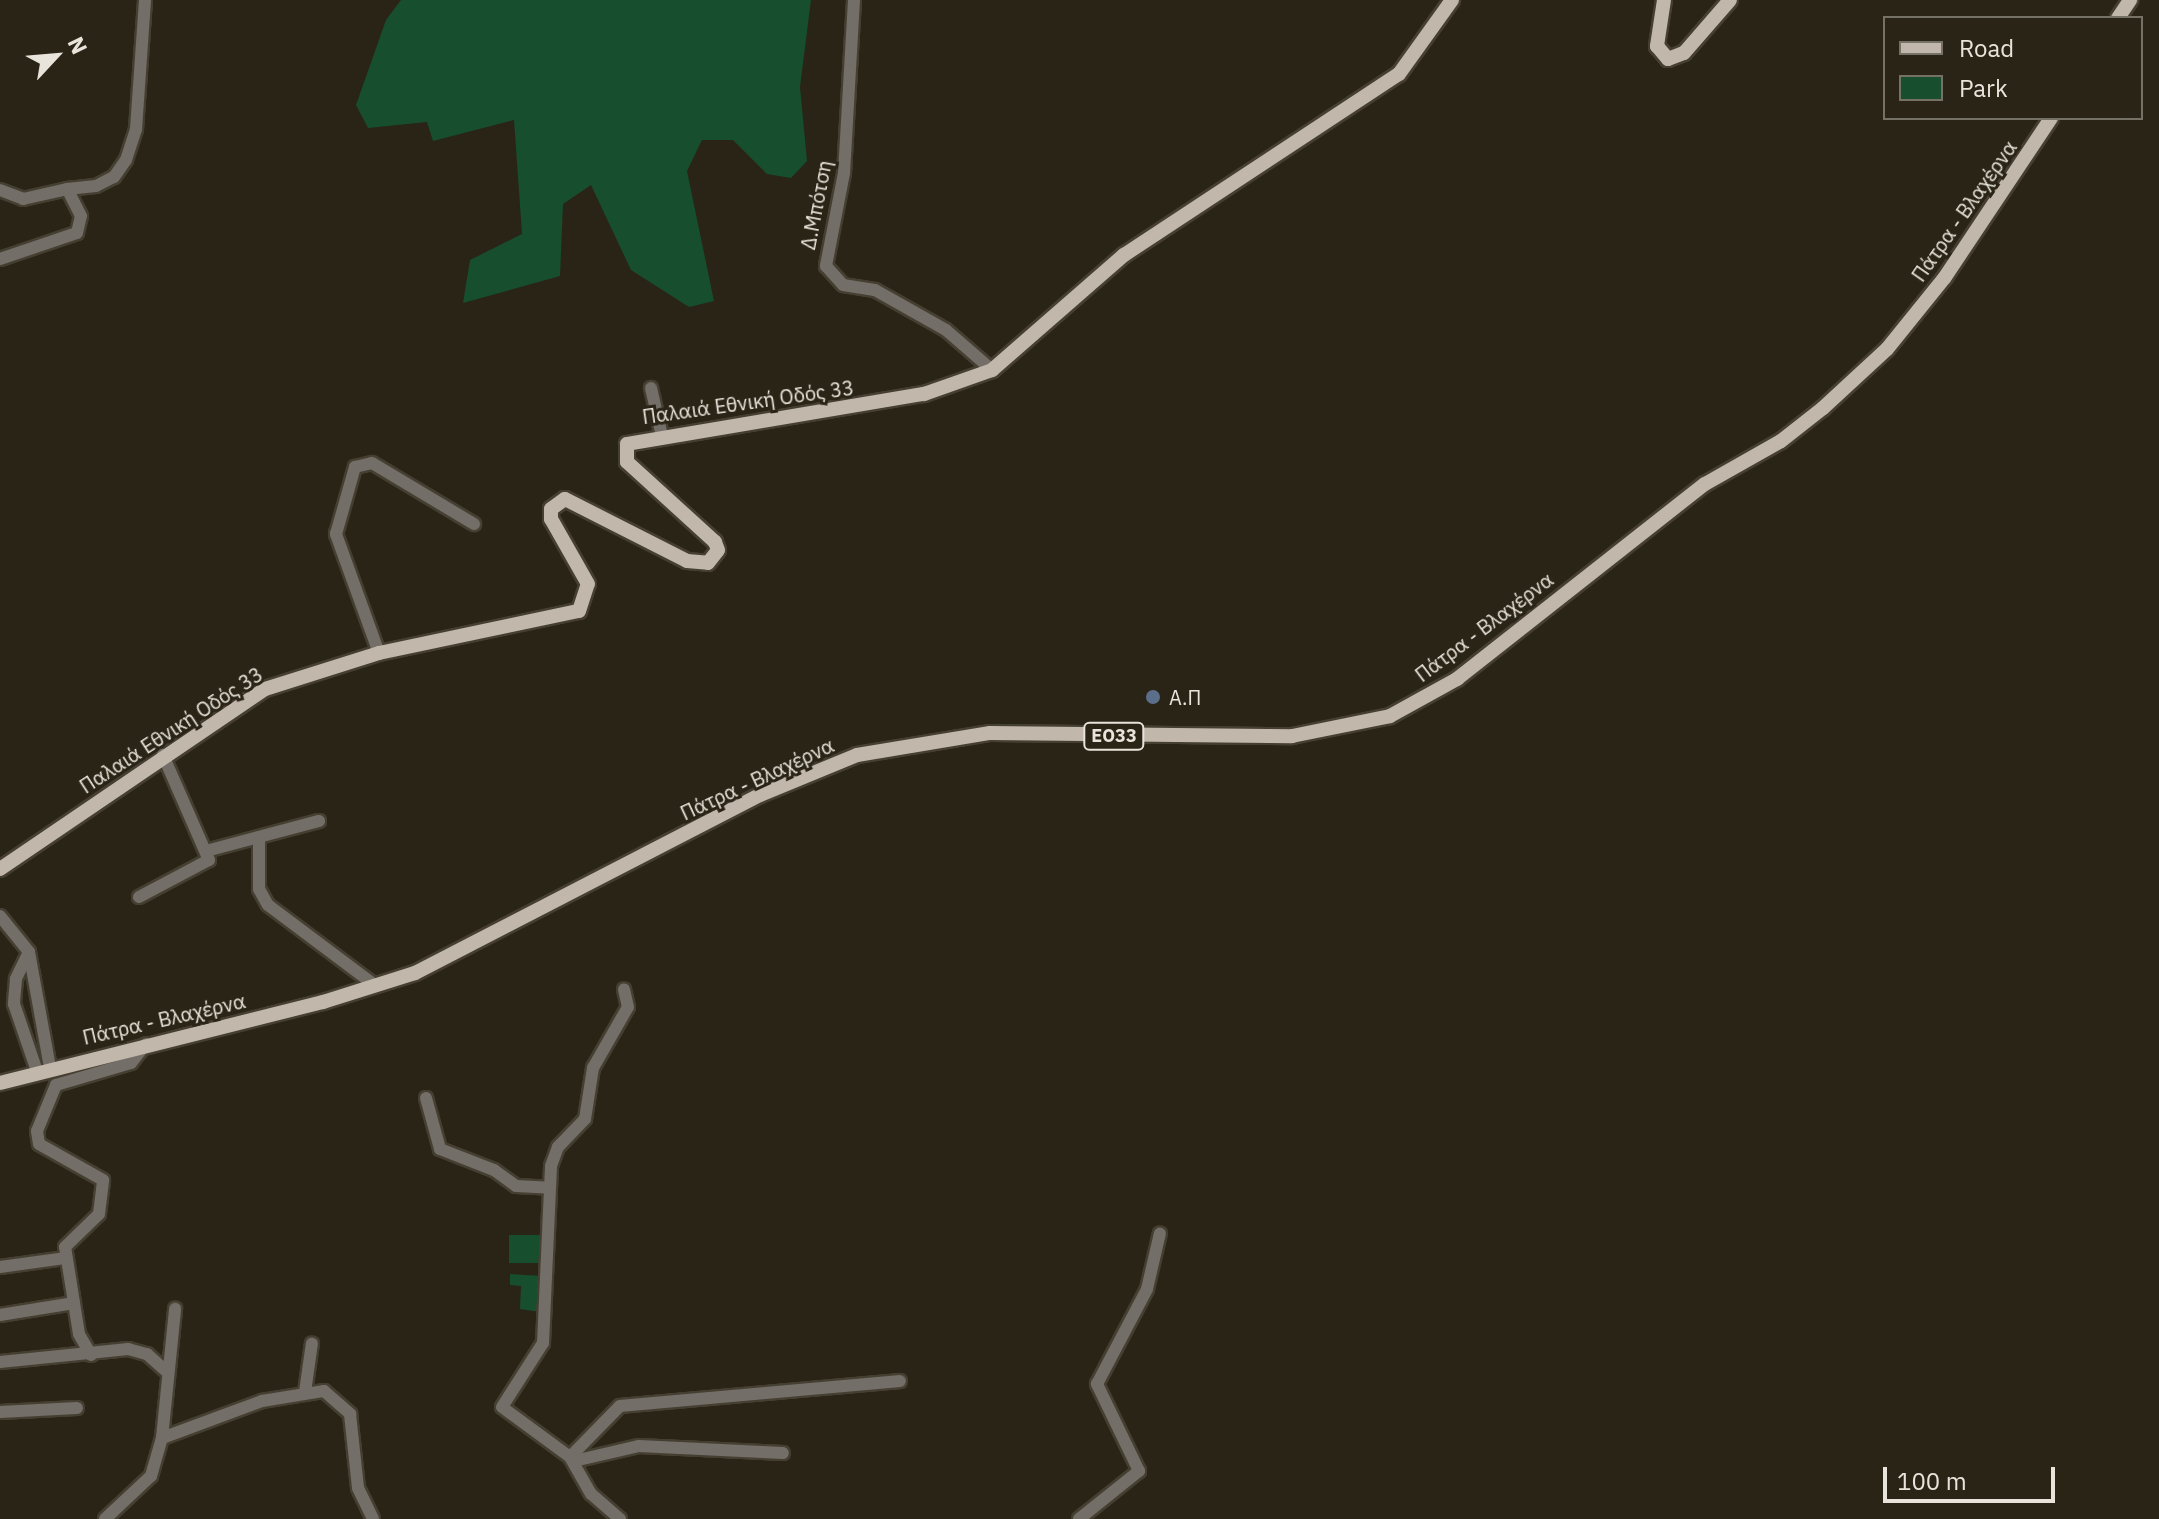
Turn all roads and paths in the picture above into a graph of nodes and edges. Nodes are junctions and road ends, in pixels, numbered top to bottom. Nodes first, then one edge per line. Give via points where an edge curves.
1 (145, 0) edge
2 (854, 0) edge
3 (1452, 0) edge
4 (1664, 0) edge
5 (1730, 0) edge
6 (2050, 120) edge
7 (67, 189) junction
8 (0, 190) edge
9 (0, 259) edge
10 (992, 370) junction
11 (651, 388) dead end
12 (662, 436) junction
13 (474, 524) dead end
14 (379, 653) junction
15 (163, 755) junction
16 (319, 821) dead end
17 (259, 837) junction
18 (206, 851) junction
19 (0, 869) edge
20 (139, 897) dead end
21 (0, 916) edge
22 (29, 952) junction
23 (376, 986) junction
24 (624, 989) dead end
25 (146, 1043) junction
26 (44, 1069) junction
27 (0, 1083) edge
28 (426, 1098) dead end
29 (550, 1188) junction
30 (1160, 1233) dead end
31 (66, 1258) junction
32 (0, 1267) edge
33 (74, 1303) junction
34 (175, 1309) dead end
35 (0, 1315) edge
36 (312, 1343) dead end
37 (91, 1355) junction
38 (0, 1362) edge
39 (165, 1370) junction
40 (900, 1381) dead end
41 (305, 1392) junction
42 (77, 1408) dead end
43 (0, 1412) edge
44 (162, 1438) junction
45 (783, 1453) dead end
46 (572, 1459) junction
47 (358, 1488) junction
48 (105, 1519) edge
49 (359, 1519) edge
50 (373, 1519) edge
51 (620, 1519) edge
52 (1079, 1519) edge

1 - 7 street via 136,129 126,160 105,182
2 - 10 street, Δ.Μπότση via 844,173 826,266 843,285 888,296 946,330
3 - 10 main road, Παλαιά Εθνική Οδός 33 via 1399,74 1124,255
4 - 5 main road via 1657,46 1668,59 1684,53
6 - 23 main road, Πάτρα - Βλαχέρνα / ΕΟ33 via 1945,277 1887,349 1781,441 1705,484 1424,699 1390,716 1292,736 990,733 857,755 760,795 483,941
7 - 8 street via 23,199
7 - 9 street via 81,216 77,233
10 - 12 main road, Παλαιά Εθνική Οδός 33 via 924,394
11 - 12 street
12 - 14 main road, Παλαιά Εθνική Οδός 33 via 627,444 627,462 705,528 718,550 715,558 694,564 565,499 551,509 551,519 588,584 579,611
13 - 14 street via 372,463 355,467 336,534
14 - 15 main road, Παλαιά Εθνική Οδός 33 via 265,689
15 - 18 street
15 - 19 main road, Παλαιά Εθνική Οδός 33
16 - 17 street
17 - 18 street
17 - 23 street via 259,889 268,905
18 - 20 street via 209,860 201,869
21 - 22 street
22 - 26 street
22 - 26 street via 16,979 14,1004
23 - 25 main road, Πάτρα - Βλαχέρνα / ΕΟ33
24 - 29 street via 628,1007 593,1068 579,1131 558,1147
25 - 26 main road, Πάτρα - Βλαχέρνα / ΕΟ33
25 - 31 street via 131,1063 62,1081 50,1091 39,1144 103,1180 99,1214 67,1240
26 - 27 main road, Πάτρα - Βλαχέρνα / ΕΟ33
28 - 29 street via 440,1149 494,1170 516,1186
29 - 46 street via 543,1343 502,1407
30 - 52 street via 1147,1289 1097,1384 1139,1471
31 - 32 street
31 - 33 street
33 - 35 street
33 - 37 street via 79,1334
34 - 39 street
36 - 41 street
37 - 38 street
37 - 39 street via 128,1349 147,1354
39 - 44 street
40 - 46 street via 620,1406
41 - 44 street via 206,1418
41 - 47 street via 324,1391 350,1414
42 - 43 street
44 - 48 street via 151,1476
45 - 46 street via 639,1446
46 - 51 street via 591,1494
47 - 49 street
47 - 50 street

